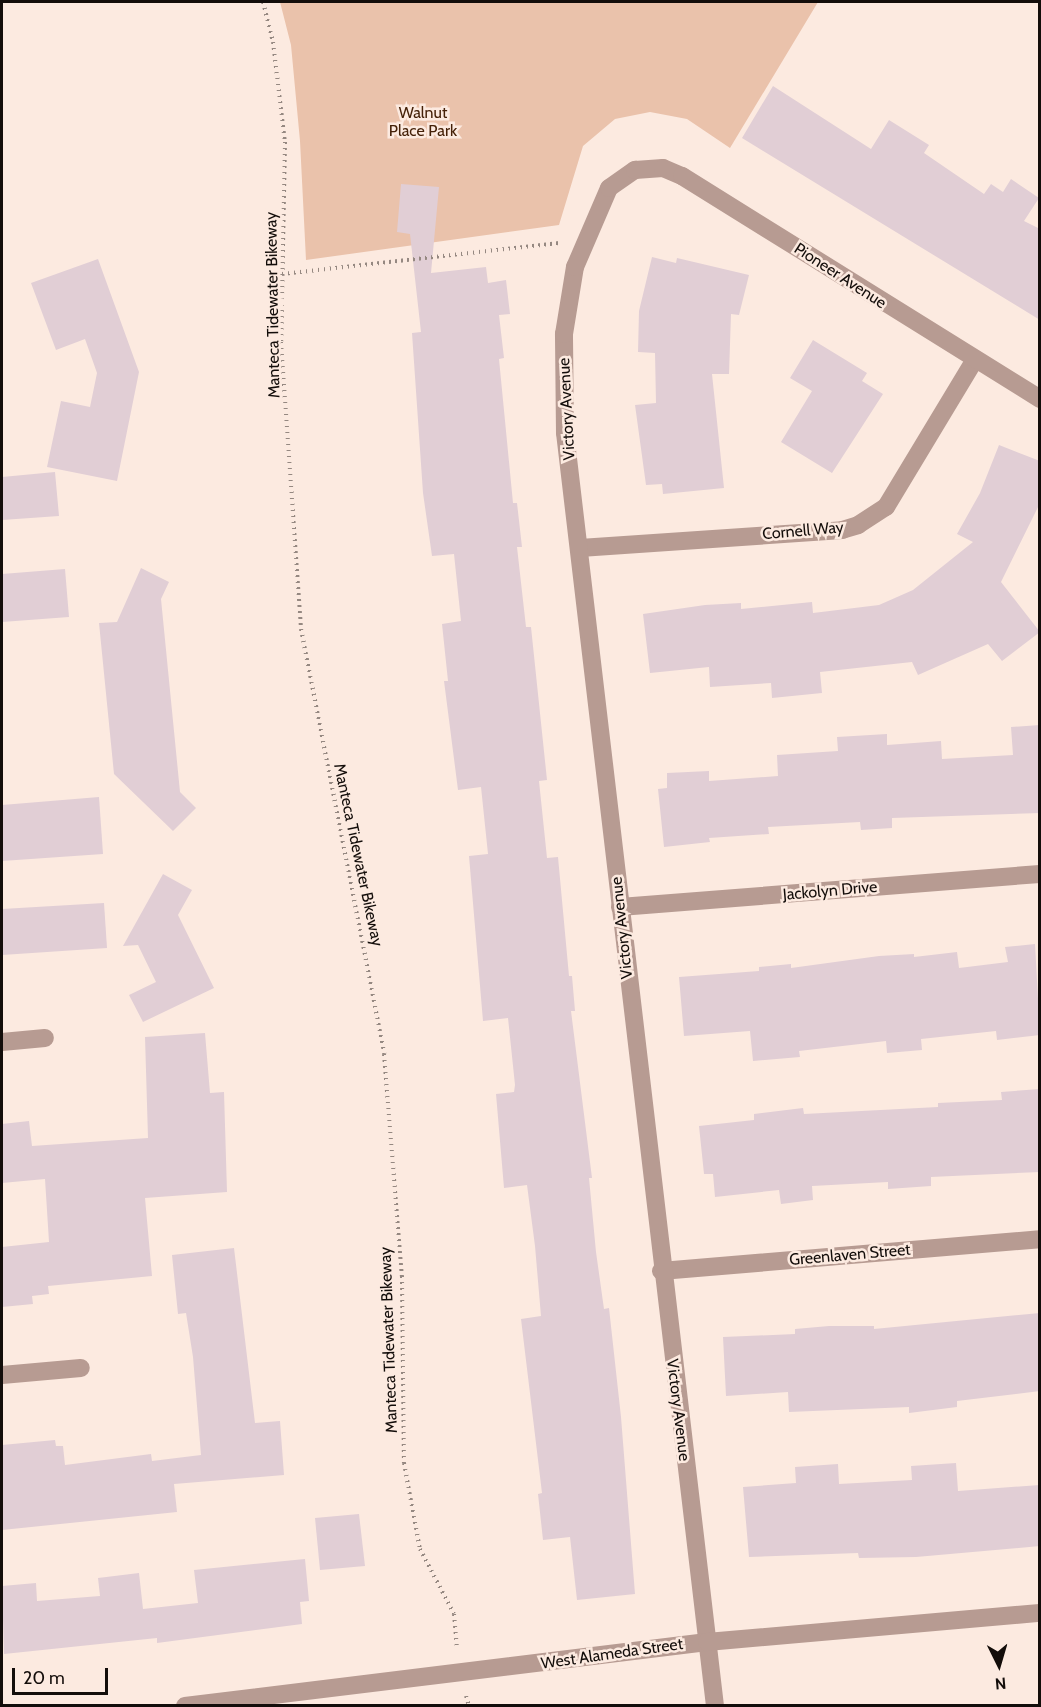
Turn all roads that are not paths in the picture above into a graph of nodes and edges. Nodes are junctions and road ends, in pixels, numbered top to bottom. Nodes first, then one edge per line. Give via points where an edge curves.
1 (635, 170) joint
2 (974, 361) junction
3 (1040, 399) edge
4 (580, 548) junction
5 (1040, 874) edge
6 (620, 908) junction
7 (45, 1038) dead end
8 (2, 1042) edge
9 (1040, 1239) edge
10 (661, 1271) junction
11 (81, 1368) dead end
12 (2, 1375) edge
13 (1040, 1613) edge
14 (707, 1642) junction
15 (185, 1706) edge
16 (715, 1706) edge

1 - 2 street, Pioneer Avenue via 663,168 682,176
1 - 4 street, Victory Avenue via 609,188 598,205 575,267 564,334 565,434
2 - 3 street, Pioneer Avenue
2 - 4 street, Cornell Way via 886,507 858,525 842,530
4 - 6 street, Victory Avenue
5 - 6 street, Jackolyn Drive
6 - 10 street, Victory Avenue
7 - 8 street
9 - 10 street, Greenlaven Street
10 - 14 street, Victory Avenue
11 - 12 street
13 - 14 street, West Alameda Street
14 - 15 street, West Alameda Street
14 - 16 street, Victory Avenue

